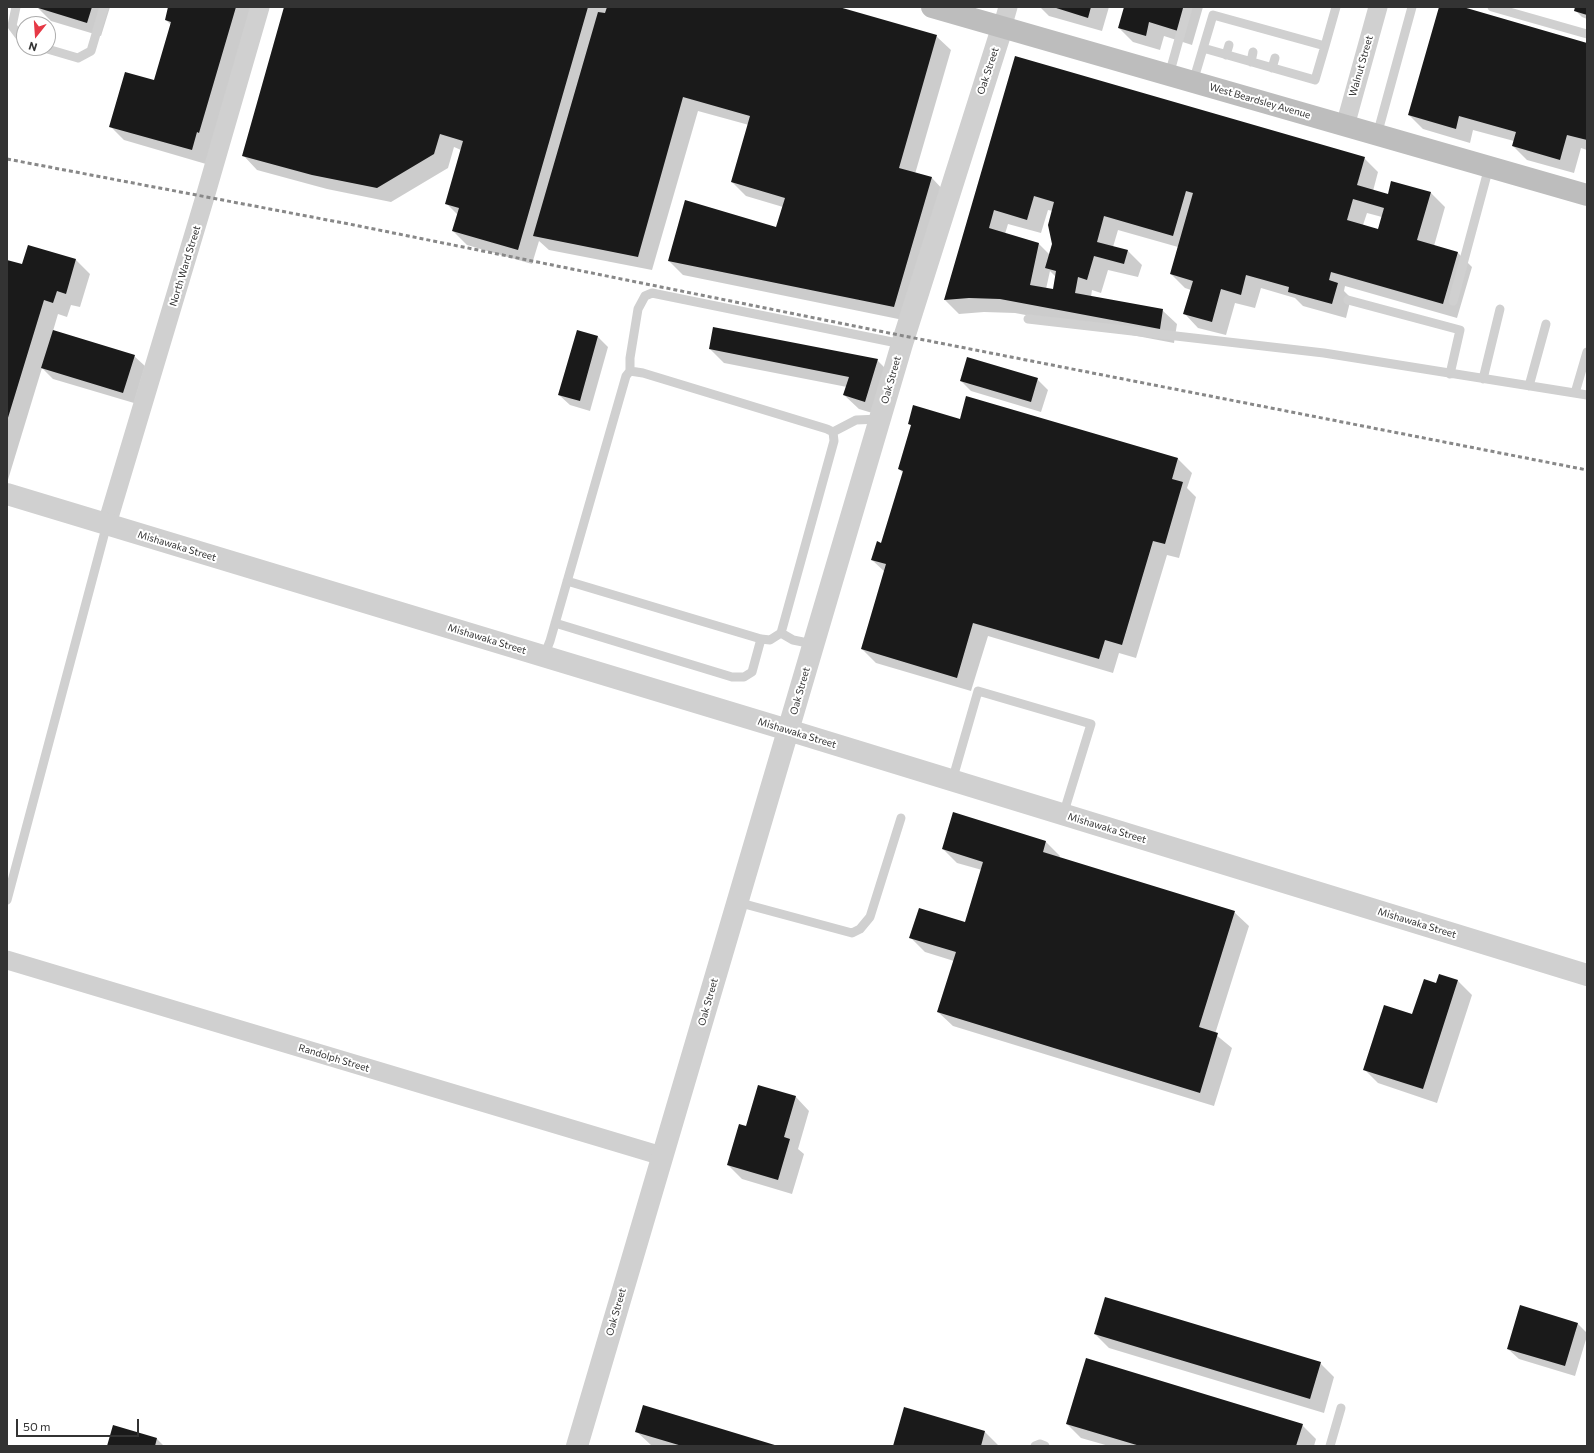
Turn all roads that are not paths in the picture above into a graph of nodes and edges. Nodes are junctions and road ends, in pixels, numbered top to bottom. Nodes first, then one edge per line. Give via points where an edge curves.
1 (16, 7) edge
2 (104, 7) edge
3 (260, 7) edge
4 (932, 7) edge
5 (1008, 7) edge
6 (1188, 7) edge
7 (1336, 7) edge
8 (1377, 7) edge
9 (1412, 7) edge
10 (1492, 7) edge
11 (1002, 28) junction
12 (1260, 28) junction
13 (16, 31) edge
14 (1587, 34) edge
15 (1257, 37) dead end
16 (1229, 45) dead end
17 (1325, 46) junction
18 (1203, 48) junction
19 (56, 52) edge
20 (1253, 52) dead end
21 (1226, 55) junction
22 (1275, 58) dead end
23 (1251, 62) junction
24 (1272, 68) junction
25 (1169, 75) junction
26 (1193, 82) junction
27 (1345, 126) junction
28 (1377, 135) junction
29 (1489, 167) junction
30 (1587, 195) edge
31 (1348, 300) dead end
32 (1453, 301) dead end
33 (1500, 309) dead end
34 (1028, 319) dead end
35 (1546, 324) dead end
36 (902, 344) junction
37 (1587, 352) edge
38 (630, 371) junction
39 (1450, 374) junction
40 (1483, 379) junction
41 (1529, 386) junction
42 (1575, 393) junction
43 (1587, 395) edge
44 (880, 419) junction
45 (833, 432) junction
46 (7, 494) edge
47 (107, 524) junction
48 (567, 580) junction
49 (555, 623) junction
50 (781, 634) junction
51 (761, 639) junction
52 (813, 644) junction
53 (544, 656) junction
54 (788, 730) junction
55 (952, 781) junction
56 (1063, 814) junction
57 (902, 818) dead end
58 (7, 900) edge
59 (737, 902) junction
60 (7, 960) edge
61 (1587, 975) edge
62 (662, 1156) junction
63 (1342, 1408) dead end
64 (577, 1446) edge
65 (1035, 1446) edge
66 (1045, 1446) edge
67 (1330, 1446) edge

1 - 13 lane via 12,26
2 - 19 lane via 91,51 78,58
3 - 47 street, North Ward Street
4 - 11 main road, West Beardsley Avenue
5 - 11 street, Oak Street
6 - 25 lane
7 - 17 lane
8 - 27 street, Walnut Street
9 - 28 lane
10 - 14 lane
11 - 25 main road, West Beardsley Avenue
11 - 36 street, Oak Street
12 - 15 lane
12 - 17 lane via 1280,38
12 - 18 lane via 1234,25 1213,15
16 - 21 lane
17 - 24 lane via 1315,80
18 - 21 lane
18 - 26 lane
20 - 23 lane
21 - 23 lane
22 - 24 lane
23 - 24 lane
25 - 26 main road, West Beardsley Avenue
26 - 27 main road, West Beardsley Avenue
27 - 28 main road, West Beardsley Avenue
28 - 29 main road, West Beardsley Avenue
29 - 30 main road, West Beardsley Avenue
29 - 32 lane
31 - 39 lane via 1460,330
33 - 40 lane
34 - 39 lane via 1324,353
35 - 41 lane
36 - 38 lane via 652,293 645,296 638,309
36 - 44 street, Oak Street
37 - 42 lane
38 - 45 lane
38 - 48 lane via 626,376
39 - 40 lane
40 - 41 lane
41 - 42 lane
42 - 43 lane
44 - 45 lane via 856,420
44 - 52 street, Oak Street
45 - 50 lane via 834,442
46 - 47 street, Mishawaka Street
47 - 53 street, Mishawaka Street
47 - 58 lane
48 - 49 lane
48 - 51 lane
49 - 51 lane via 732,677 744,677 752,672
49 - 53 lane
50 - 51 lane via 770,640
50 - 52 lane via 793,640
52 - 54 street, Oak Street
53 - 54 street, Mishawaka Street
54 - 55 street, Mishawaka Street
54 - 59 street, Oak Street
55 - 56 street, Mishawaka Street
55 - 56 lane via 978,691 1091,724
56 - 61 street, Mishawaka Street
57 - 59 lane via 870,917 852,934
59 - 62 street, Oak Street
60 - 62 street, Randolph Street
62 - 64 street, Oak Street
63 - 67 lane
65 - 66 lane

